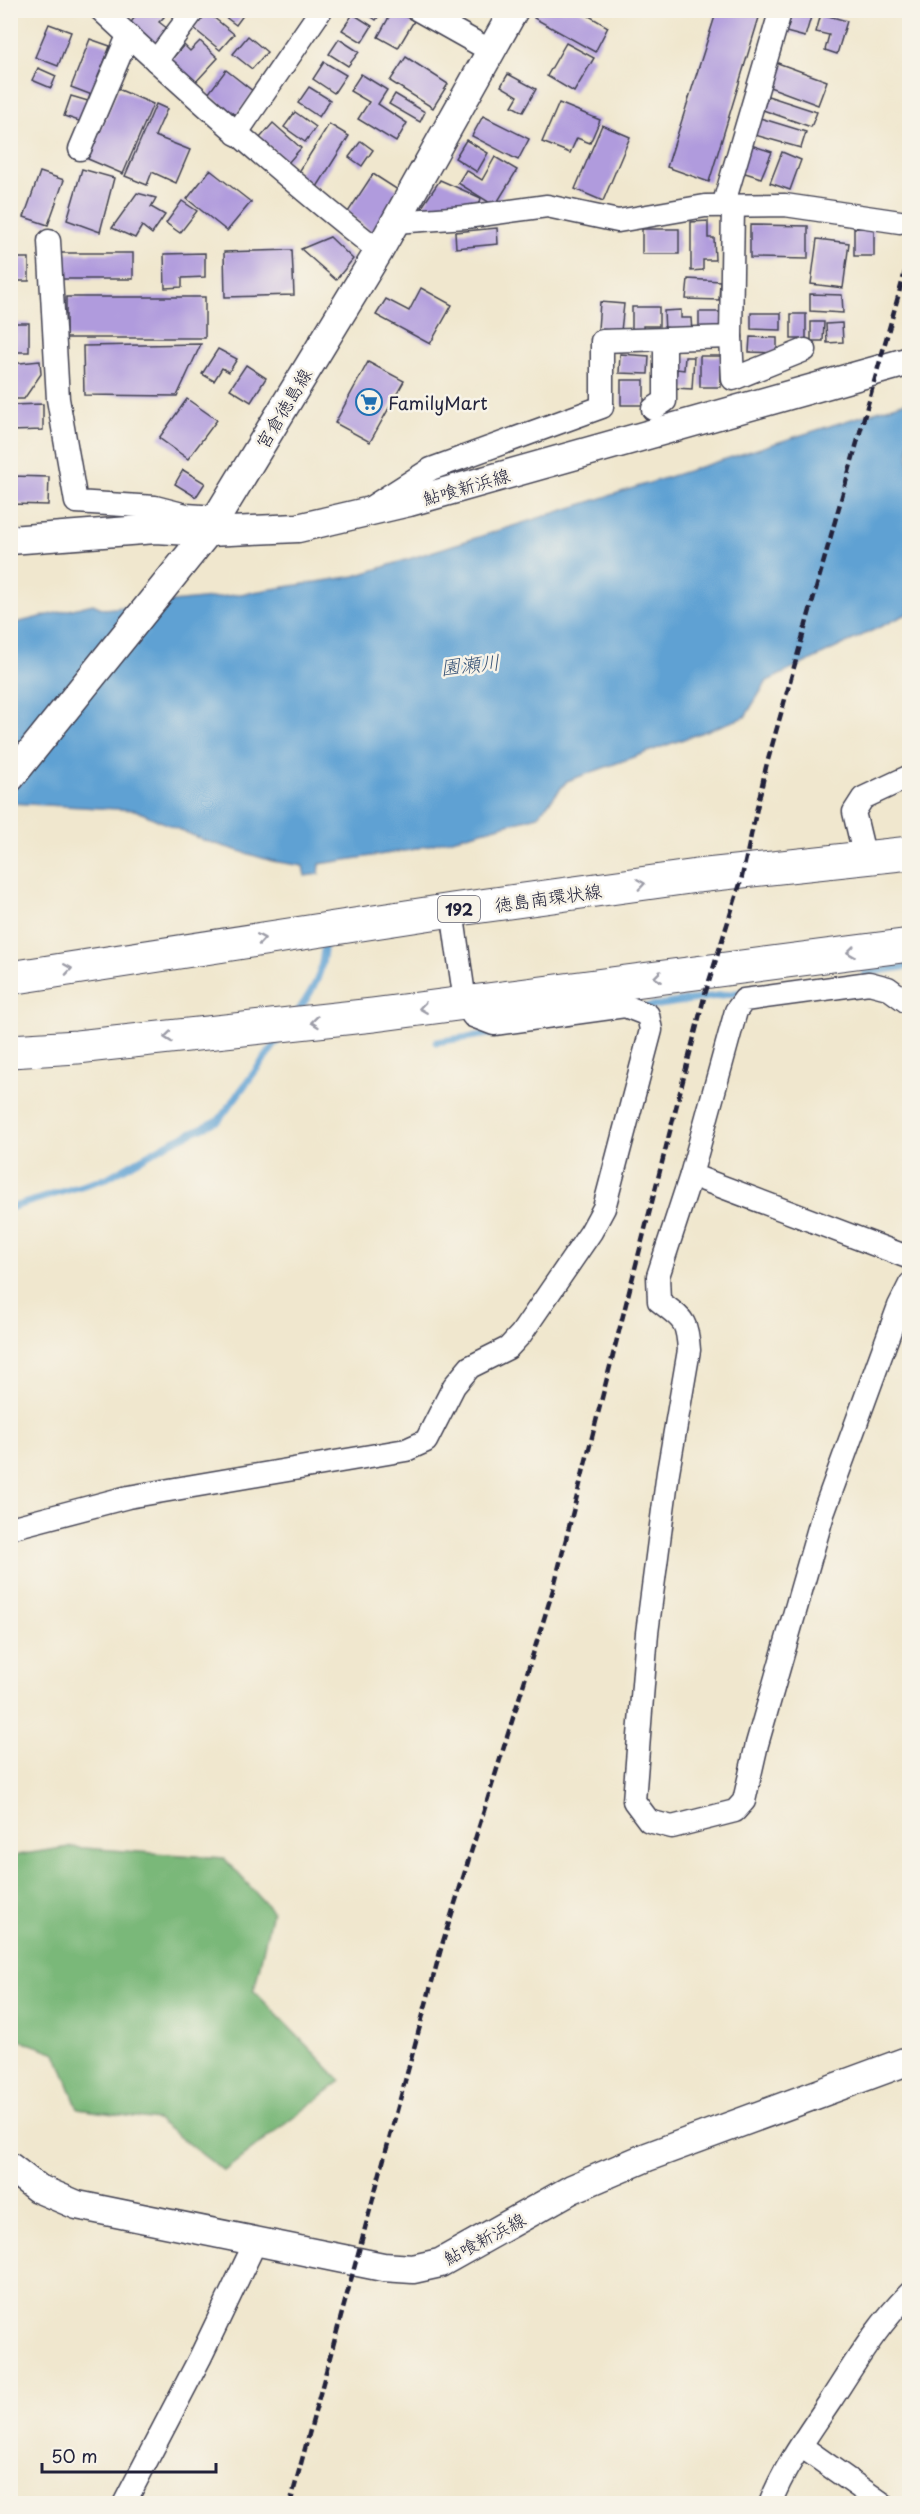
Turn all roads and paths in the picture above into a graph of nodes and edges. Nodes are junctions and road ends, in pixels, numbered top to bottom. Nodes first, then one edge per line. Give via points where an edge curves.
1 (101, 10) edge
2 (194, 10) edge
3 (321, 10) edge
4 (418, 10) edge
5 (514, 10) edge
6 (779, 16) dead end
7 (128, 36) junction
8 (491, 51) junction
9 (156, 61) junction
10 (236, 134) junction
11 (80, 149) dead end
12 (728, 206) junction
13 (395, 222) junction
14 (900, 222) dead end
15 (49, 241) dead end
16 (378, 251) junction
17 (731, 337) junction
18 (665, 339) junction
19 (805, 350) dead end
20 (909, 361) edge
21 (653, 409) dead end
22 (361, 513) junction
23 (205, 533) junction
24 (18, 536) edge
25 (909, 776) edge
26 (10, 778) edge
27 (909, 853) edge
28 (865, 858) junction
29 (452, 910) junction
30 (909, 945) edge
31 (10, 978) edge
32 (465, 1002) junction
33 (909, 1004) edge
34 (10, 1051) edge
35 (692, 1174) junction
36 (909, 1258) edge
37 (909, 1284) edge
38 (10, 1528) edge
39 (909, 2060) edge
40 (10, 2167) edge
41 (255, 2243) junction
42 (909, 2293) edge
43 (801, 2446) junction
44 (124, 2504) edge
45 (770, 2504) edge
46 (883, 2504) edge

1 - 7 street
2 - 9 street
3 - 10 street
4 - 8 street
5 - 8 main road, 宮倉徳島線
6 - 12 street
7 - 9 street
7 - 11 street
8 - 13 main road, 宮倉徳島線
9 - 10 street
10 - 16 street
12 - 13 street via 705,206 618,221 547,206
12 - 14 street via 785,205
12 - 17 street
13 - 16 main road, 宮倉徳島線
15 - 23 street via 58,399 76,502 155,507 186,515
16 - 23 main road, 宮倉徳島線
17 - 18 street
17 - 19 street via 733,379
18 - 21 street via 665,401
18 - 22 street via 602,341 602,407 431,469
20 - 22 main road, 鮎喰新浜線
22 - 23 main road, 鮎喰新浜線 via 298,528
23 - 24 main road, 鮎喰新浜線 via 156,529
23 - 26 main road, 宮倉徳島線
25 - 28 street via 863,798 854,812
27 - 28 highway, 徳島南環状線 / 192
29 -> 28 highway, 徳島南環状線 / 192 via 697,876
31 -> 29 highway, 徳島南環状線 / 192
29 - 32 street
30 -> 32 highway
32 -> 34 highway via 373,1016
32 - 38 street via 473,1016 494,1024 625,1006 648,1016 651,1030 604,1208 521,1334 508,1348 470,1367 454,1386 426,1441 406,1450 128,1497
33 - 35 street via 888,988 868,983 744,1000 736,1011
35 - 36 street
35 - 37 street via 657,1276 659,1301 684,1320 689,1350 647,1633 634,1801 649,1821 682,1826 735,1810 744,1801 823,1514
39 - 41 main road, 鮎喰新浜線 via 647,2157 572,2189 440,2263 413,2269 383,2267
40 - 41 main road, 鮎喰新浜線 via 37,2188 77,2205
41 - 44 street
42 - 43 street via 890,2312
43 - 45 street
43 - 46 street

